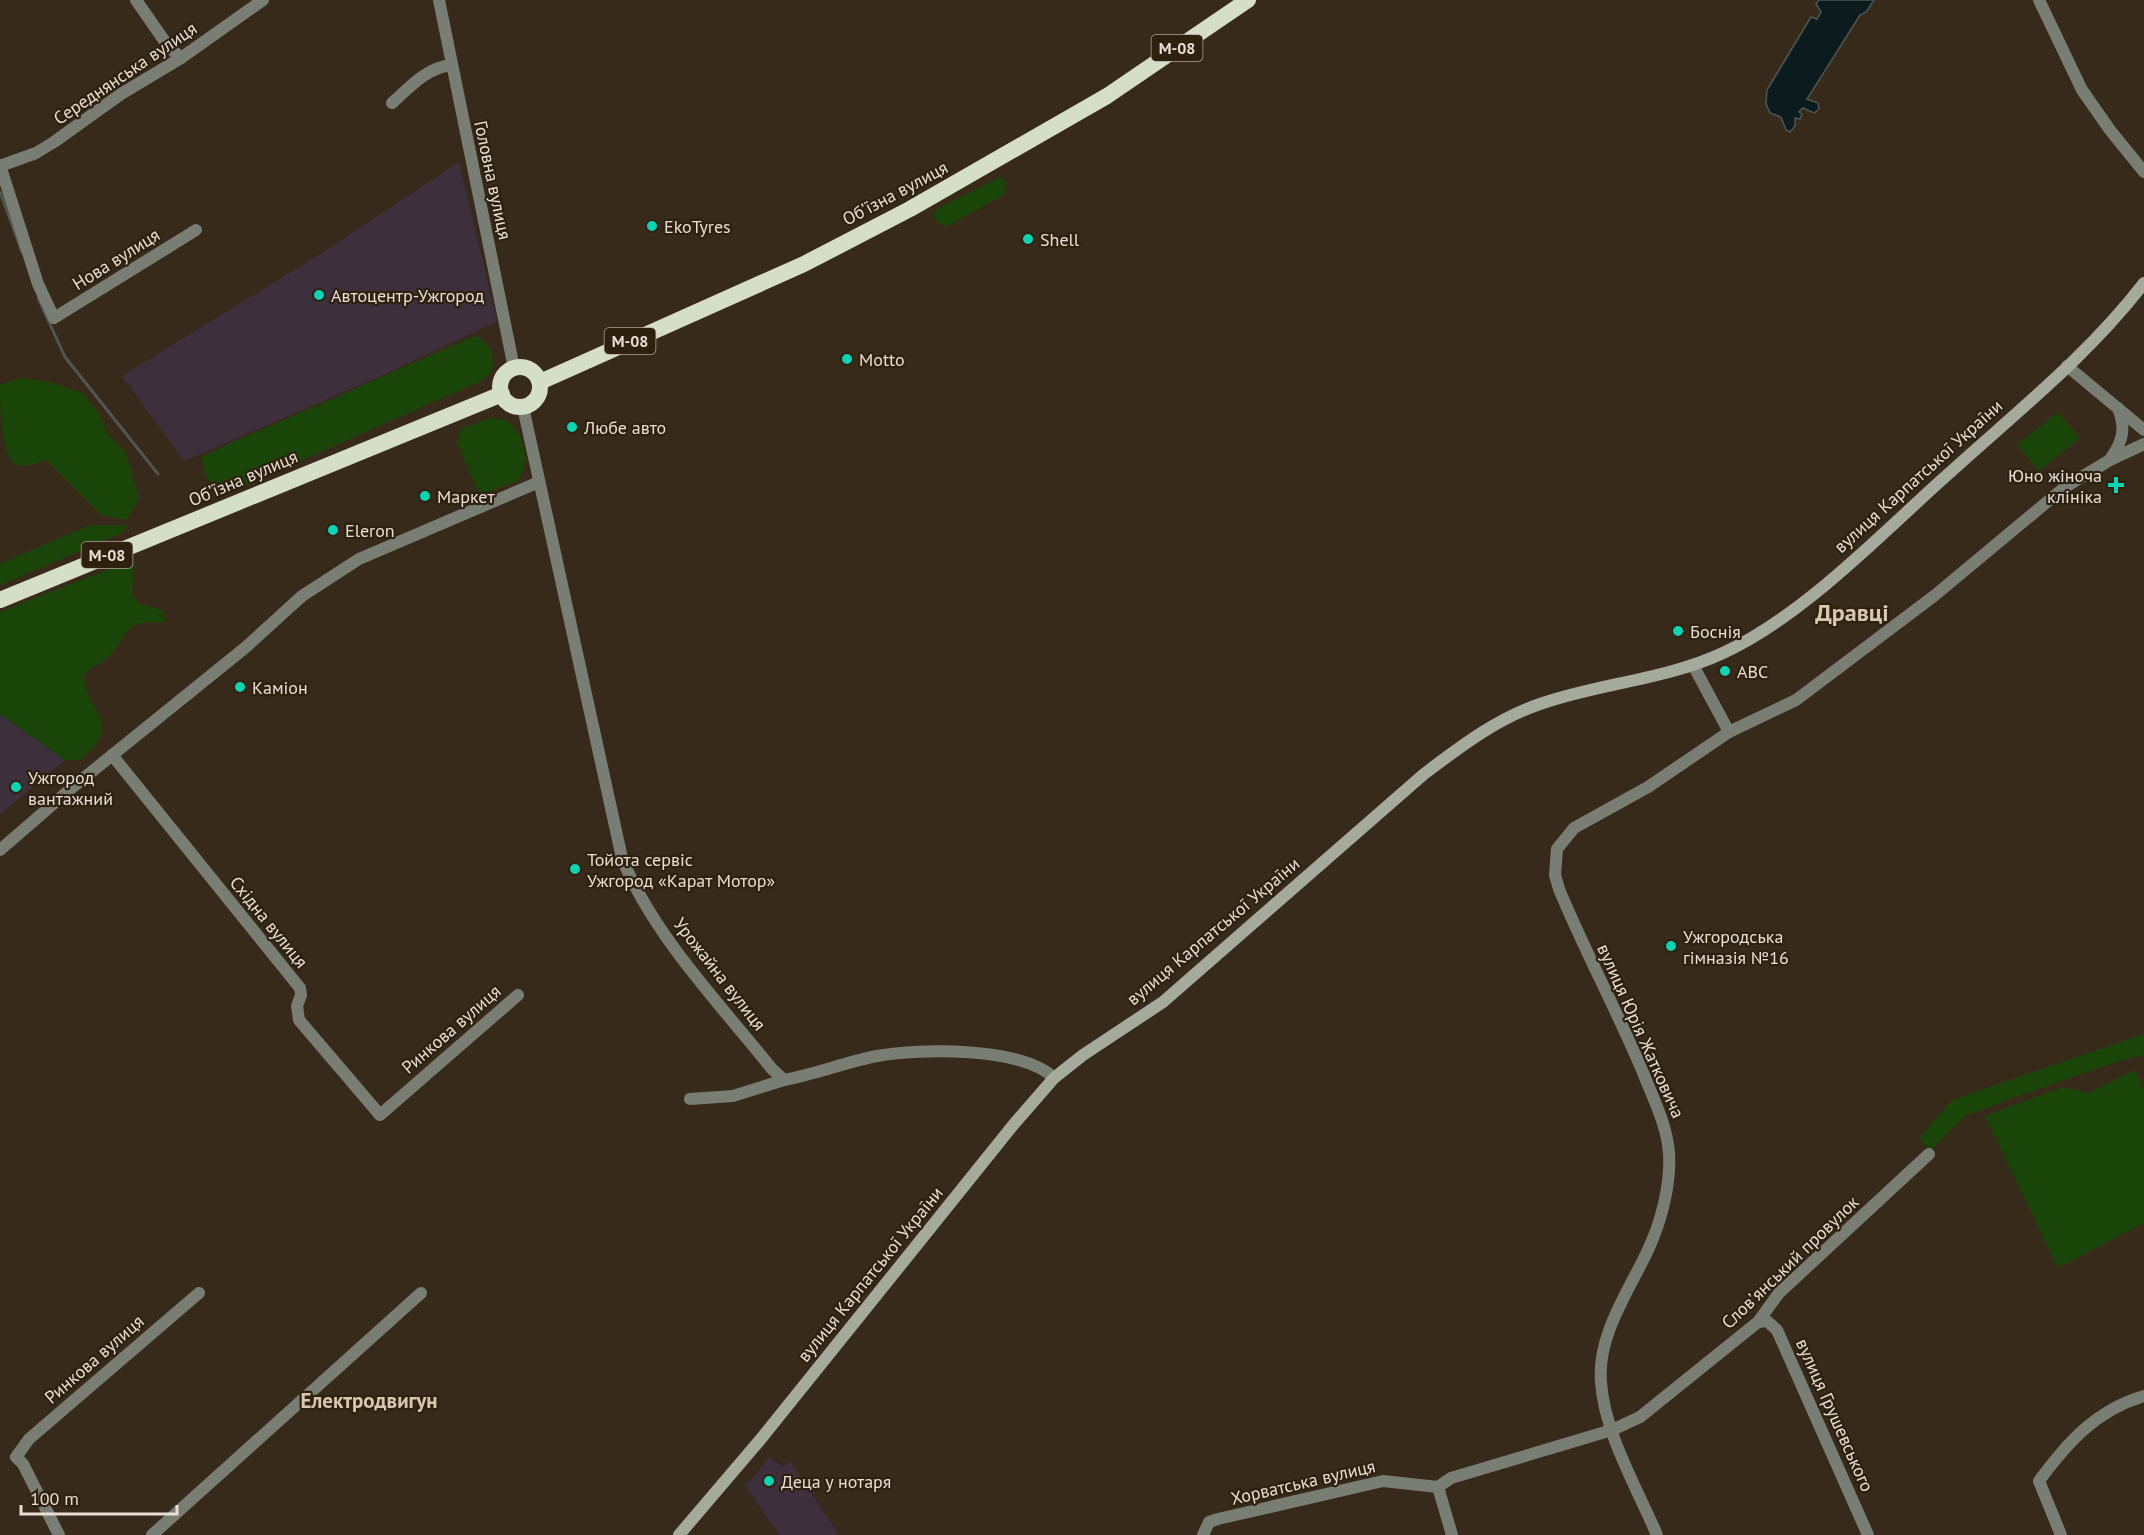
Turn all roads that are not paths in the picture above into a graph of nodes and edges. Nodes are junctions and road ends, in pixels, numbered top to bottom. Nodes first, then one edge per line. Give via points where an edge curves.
1 (136, 0) edge
2 (263, 0) edge
3 (439, 0) edge
4 (1248, 0) edge
5 (2039, 0) edge
6 (181, 58) junction
7 (451, 65) junction
8 (392, 103) dead end
9 (0, 165) edge
10 (2144, 172) edge
11 (196, 230) dead end
12 (2144, 283) edge
13 (2067, 366) junction
14 (514, 368) junction
15 (540, 382) junction
16 (502, 394) junction
17 (523, 407) junction
18 (2118, 407) junction
19 (2144, 430) edge
20 (2144, 444) edge
21 (2110, 460) junction
22 (539, 482) junction
23 (0, 600) edge
24 (1693, 665) junction
25 (1729, 732) junction
26 (112, 755) junction
27 (0, 850) edge
28 (518, 995) dead end
29 (1054, 1078) junction
30 (784, 1080) junction
31 (690, 1099) dead end
32 (380, 1114) joint
33 (1929, 1154) dead end
34 (199, 1293) dead end
35 (421, 1293) dead end
36 (1758, 1322) junction
37 (2144, 1396) edge
38 (1612, 1430) junction
39 (1438, 1487) junction
40 (59, 1535) edge
41 (152, 1535) edge
42 (679, 1535) edge
43 (1203, 1535) edge
44 (1452, 1535) edge
45 (1657, 1535) edge
46 (1868, 1535) edge
47 (2061, 1535) edge

1 - 6 street
2 - 6 street, Середнянська вулиця
3 - 7 street, Головна вулиця
4 - 15 highway, Обʼїзна вулиця / М-08 via 1107,96 910,209 804,264
5 - 10 street via 2082,90
6 - 9 street, Середнянська вулиця via 36,153
7 - 8 street via 423,75
7 - 14 street, Головна вулиця
9 - 11 street, Нова вулиця via 38,284 54,318
12 - 13 main road, вулиця Карпатської України via 2114,320
13 - 18 street
13 - 24 main road, вулиця Карпатської України via 1808,598 1737,647
14 - 15 highway via 527,368
14 - 16 highway via 501,381
15 - 17 highway via 539,395
16 - 17 highway via 510,404
16 - 23 highway, Обʼїзна вулиця / М-08
17 - 22 street
18 - 19 street
18 - 21 street via 2124,430
20 - 21 street, вулиця Юрія Жатковича
21 - 25 street, вулиця Юрія Жатковича via 2065,487 1934,596 1796,700
22 - 26 street via 359,559 302,596 250,644
22 - 30 street, Урожайна вулиця via 616,834 633,885 668,937
24 - 25 street
24 - 29 main road, вулиця Карпатської України via 1540,704 1465,743 1399,795 1163,1002
25 - 38 street, вулиця Юрія Жатковича via 1648,787 1574,828 1563,838 1554,860 1555,875 1571,918 1654,1100 1667,1136 1669,1155 1659,1219 1604,1346 1601,1383
26 - 27 street
26 - 32 street, Східна вулиця via 300,988 299,1020
28 - 32 street, Ринкова вулиця
29 - 30 street via 1037,1065 1001,1057 927,1050 877,1056
29 - 42 main road, вулиця Карпатської України
30 - 31 street via 733,1096
33 - 36 street, Словʼянський провулок via 1779,1293
34 - 40 street, Ринкова вулиця via 28,1439 16,1457
35 - 41 street
36 - 38 street, Словʼянський провулок via 1640,1417
36 - 46 street, вулиця Грушевського via 1767,1322 1777,1330
37 - 47 street via 2103,1413 2084,1428 2038,1481
38 - 39 street via 1451,1478
38 - 45 street, вулиця Юрія Жатковича
39 - 43 street, Хорватська вулиця via 1383,1481 1209,1522
39 - 44 street

